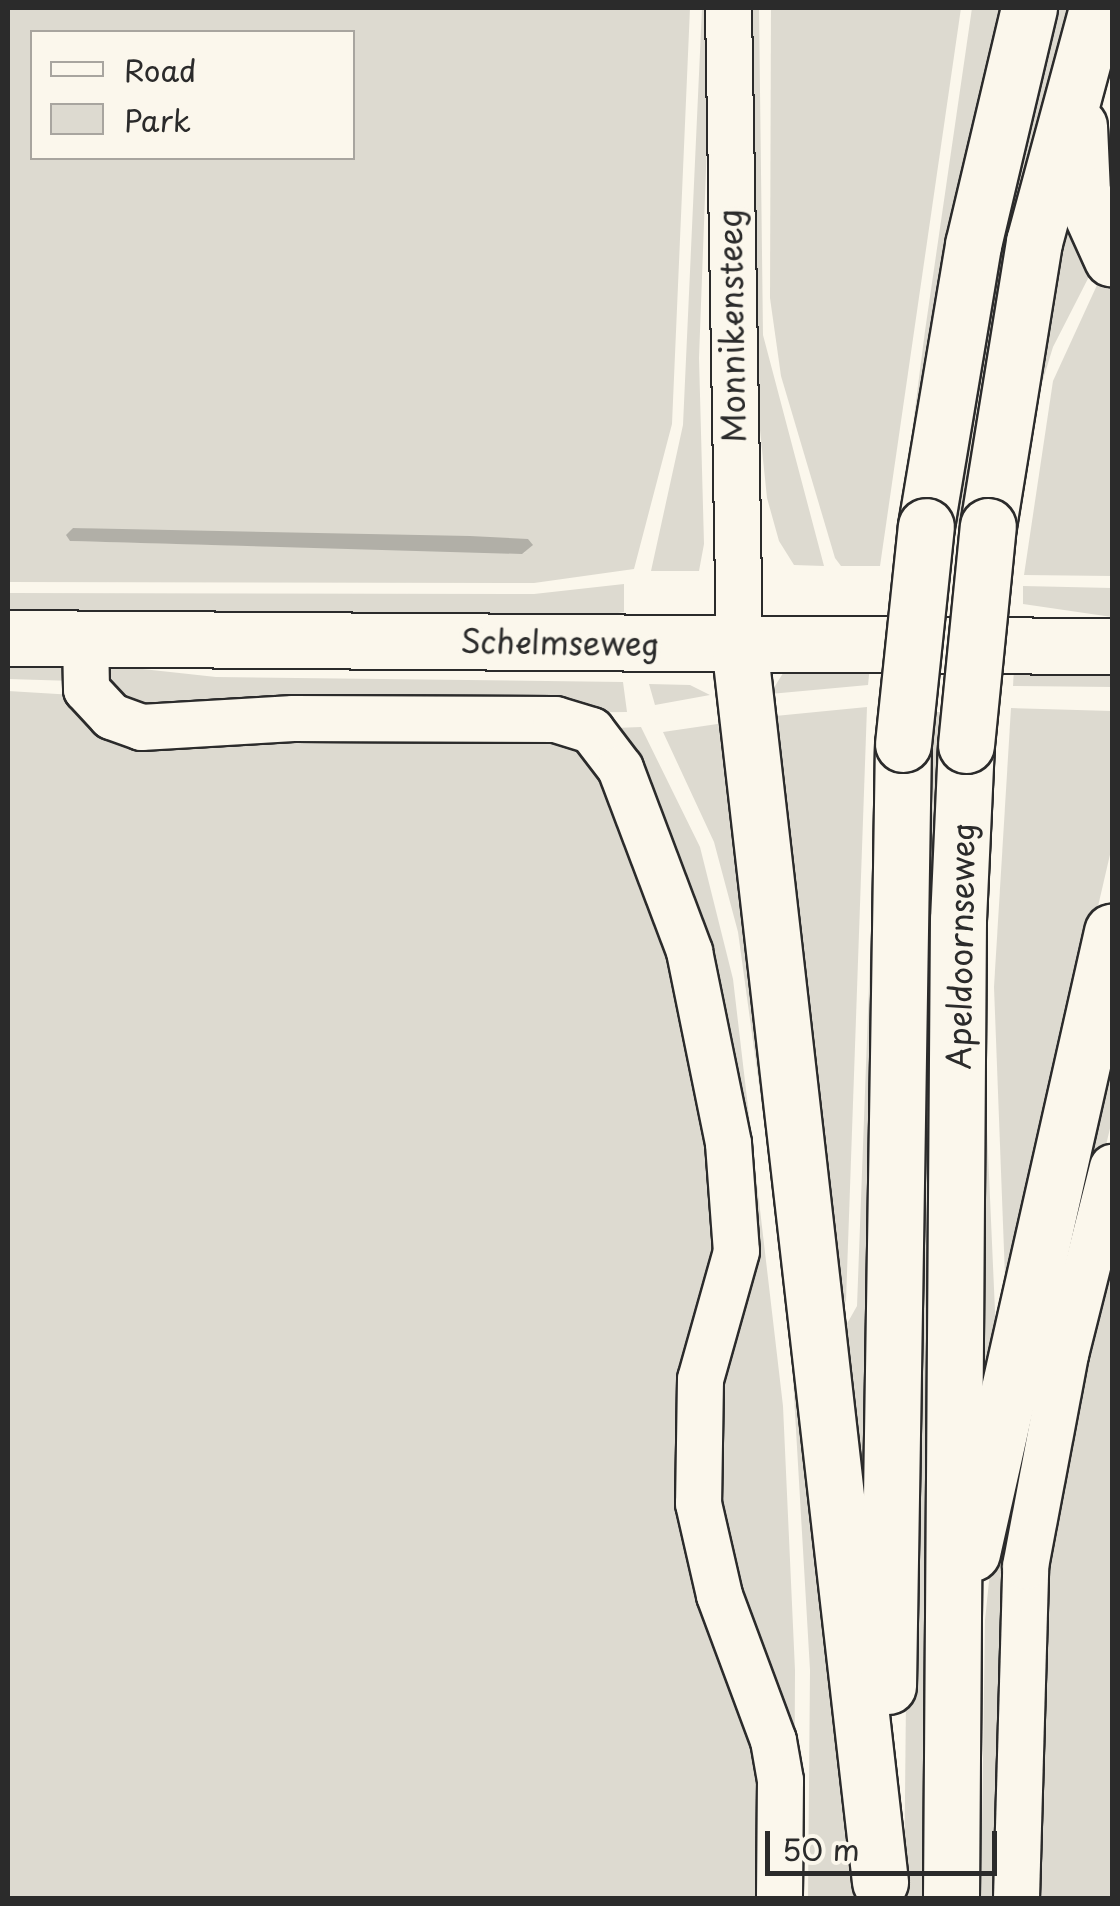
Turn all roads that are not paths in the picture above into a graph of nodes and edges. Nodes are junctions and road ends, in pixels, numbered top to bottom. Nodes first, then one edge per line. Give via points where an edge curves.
1 (728, 8) edge
2 (1030, 8) edge
3 (1097, 8) edge
4 (1080, 68) junction
5 (1112, 259) edge
6 (85, 636) junction
7 (8, 638) edge
8 (739, 644) junction
9 (1112, 646) edge
10 (1112, 932) edge
11 (1112, 1166) edge
12 (955, 1612) junction
13 (880, 1890) edge
14 (779, 1898) edge
15 (952, 1898) edge
16 (1016, 1898) edge

1 - 8 street, Monnikensteeg
2 - 13 main road, Apeldoornseweg, bridge via 973,245 926,526 903,744
3 - 4 main road, Apeldoornseweg
4 - 5 main road via 1079,178
4 - 12 main road, Apeldoornseweg, bridge via 1030,260 988,526 966,745 958,979
6 - 7 main road, Schelmseweg
6 - 8 main road, Schelmseweg
6 - 14 street via 86,689 110,716 141,727 293,718 555,719 591,730 620,768 689,952 728,1144 736,1251 700,1379 698,1503 718,1594 774,1740
8 - 9 main road, Schelmseweg
8 - 13 main road
10 - 12 main road via 988,1497
11 - 16 street via 1065,1354 1026,1566
12 - 15 main road, Apeldoornseweg

